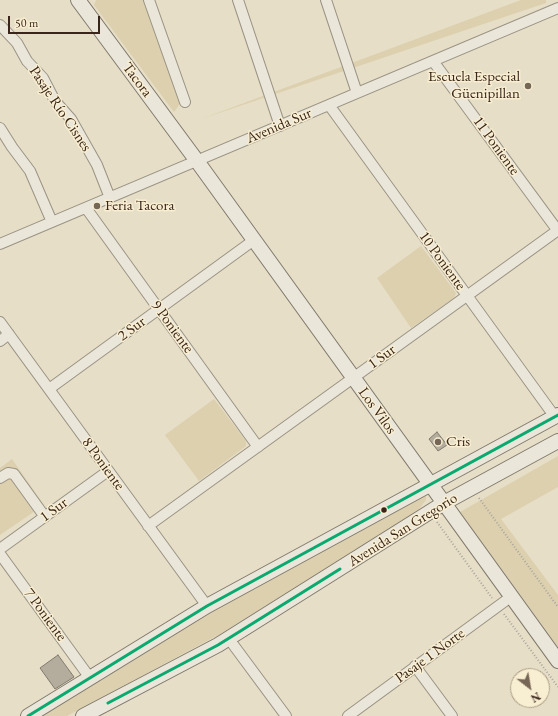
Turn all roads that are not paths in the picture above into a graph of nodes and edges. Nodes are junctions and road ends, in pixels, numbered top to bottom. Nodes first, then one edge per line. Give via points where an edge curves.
1 (78, 0) edge
2 (149, 0) edge
3 (238, 0) edge
4 (326, 0) edge
5 (555, 0) edge
6 (558, 8) edge
7 (0, 25) edge
8 (433, 61) junction
9 (357, 93) junction
10 (185, 102) dead end
11 (329, 105) junction
12 (280, 126) junction
13 (0, 128) edge
14 (197, 160) junction
15 (110, 198) junction
16 (86, 208) junction
17 (52, 222) junction
18 (558, 231) edge
19 (254, 240) junction
20 (0, 244) edge
21 (468, 296) junction
22 (159, 310) junction
23 (0, 322) edge
24 (9, 334) junction
25 (0, 341) edge
26 (354, 378) junction
27 (49, 389) junction
28 (556, 416) edge
29 (558, 441) edge
30 (258, 447) junction
31 (108, 471) junction
32 (0, 478) edge
33 (430, 484) junction
34 (444, 503) junction
35 (45, 517) junction
36 (148, 526) junction
37 (0, 549) edge
38 (0, 554) edge
39 (512, 596) junction
40 (207, 606) junction
41 (229, 639) junction
42 (558, 661) edge
43 (415, 666) junction
44 (90, 678) junction
45 (28, 716) edge
46 (83, 716) edge
47 (286, 716) edge
48 (348, 716) edge
49 (452, 716) edge

1 - 14 main road, Tacora
2 - 10 street
3 - 12 street
4 - 9 street
5 - 6 street
6 - 8 street, Avenida Sur
7 - 15 street, Pasaje Río Cisnes via 43,78 55,101 70,120 97,165
8 - 9 street, Avenida Sur
8 - 18 street, 11 Poniente
9 - 11 street, Avenida Sur
11 - 12 street, Avenida Sur
11 - 21 street, 10 Poniente
12 - 14 street, Avenida Sur
13 - 17 street via 30,171
14 - 15 street, Avenida Sur
14 - 19 main road, Los Vilos
15 - 16 street, Avenida Sur
16 - 17 street, Avenida Sur
16 - 22 street, 9 Poniente
17 - 20 street, Avenida Sur
18 - 21 street, 1 Sur
19 - 22 street, 2 Sur
19 - 26 main road, Los Vilos
21 - 26 street, 1 Sur
21 - 28 street, 10 Poniente
22 - 27 street, 2 Sur
22 - 30 street, 9 Poniente
23 - 24 street, 8 Poniente
24 - 25 street
24 - 27 street, 8 Poniente
26 - 30 street, 1 Sur
26 - 33 main road, Los Vilos
27 - 31 street, 8 Poniente
28 - 33 main road, Avenida San Gregorio
29 - 34 main road, Avenida San Gregorio
30 - 36 street, 1 Sur
31 - 35 street, 1 Sur
31 - 36 street, 8 Poniente
32 - 35 street via 8,473 14,474
33 - 34 main road, Los Vilos
33 - 40 main road, Avenida San Gregorio
34 - 39 main road, Los Vilos
34 - 41 main road, Avenida San Gregorio
35 - 37 street, 1 Sur
36 - 40 street, 8 Poniente
38 - 44 street, 7 Poniente
39 - 42 main road, Los Vilos
39 - 43 street, Pasaje 1 Norte
40 - 44 main road, Avenida San Gregorio
41 - 46 main road, Avenida San Gregorio
41 - 47 street
43 - 48 street, Pasaje 1 Norte
43 - 49 street
44 - 45 main road, Avenida San Gregorio

